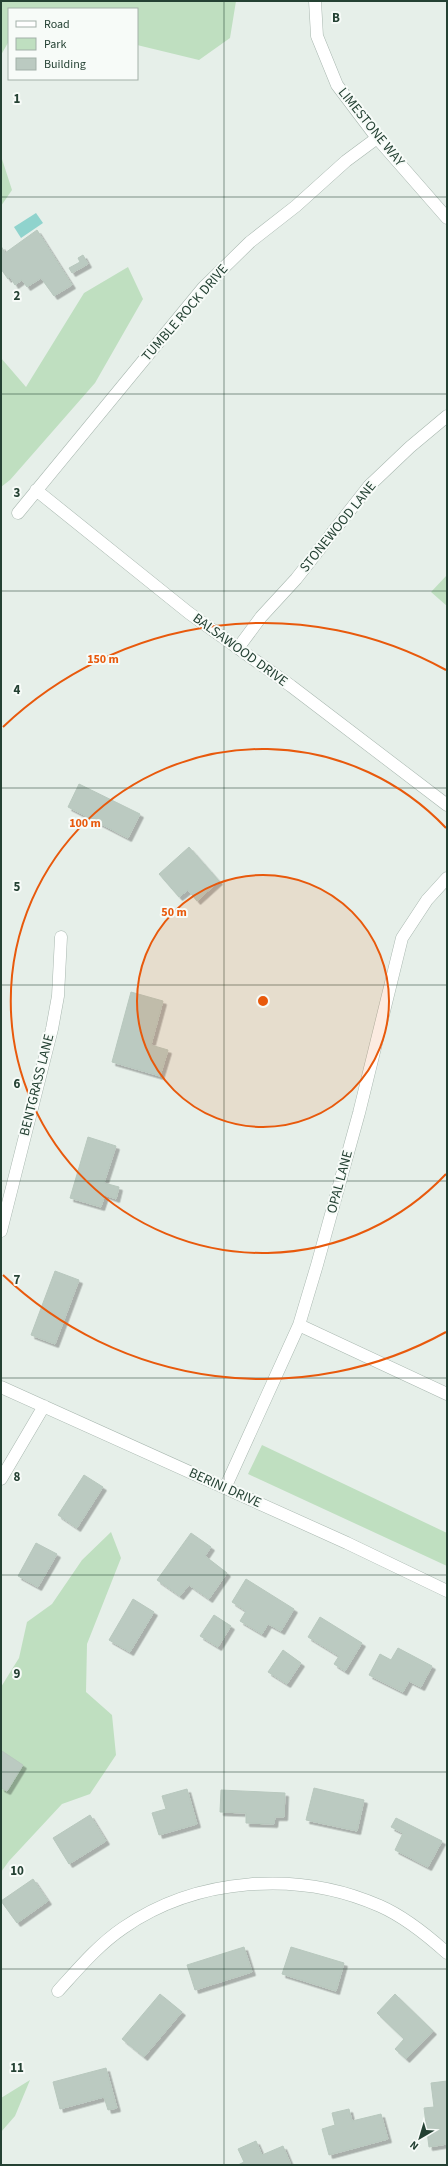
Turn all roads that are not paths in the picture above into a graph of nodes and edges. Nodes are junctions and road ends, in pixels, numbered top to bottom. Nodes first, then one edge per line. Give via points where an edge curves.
1 (315, 1) edge
2 (377, 138) junction
3 (447, 218) edge
4 (447, 416) edge
5 (36, 490) junction
6 (18, 513) dead end
7 (238, 648) junction
8 (447, 805) edge
9 (447, 878) edge
10 (61, 938) dead end
11 (1, 1231) edge
12 (299, 1325) junction
13 (1, 1387) edge
14 (447, 1394) edge
15 (44, 1406) junction
16 (1, 1479) edge
17 (225, 1488) junction
18 (447, 1591) edge
19 (447, 1953) edge
20 (58, 1991) dead end

1 - 2 street, LIMESTONE WAY via 317,36 337,85
2 - 3 street, LIMESTONE WAY
2 - 5 street, TUMBLE ROCK DRIVE via 250,242 204,288
4 - 7 street, STONEWOOD LANE via 368,486 296,579 261,617
5 - 6 street, TUMBLE ROCK DRIVE
5 - 7 street, BALSAWOOD DRIVE via 183,608
7 - 8 street, BALSAWOOD DRIVE
9 - 12 street, OPAL LANE via 427,900 402,938 359,1113
10 - 11 street, BENTGRASS LANE via 58,996 52,1029
12 - 14 street
12 - 17 street, OPAL LANE
13 - 15 street, BERINI DRIVE
15 - 16 street
15 - 17 street, BERINI DRIVE
17 - 18 street, BERINI DRIVE
19 - 20 street via 406,1921 381,1907 354,1897 325,1888 295,1884 237,1885 177,1900 135,1920 92,1954

